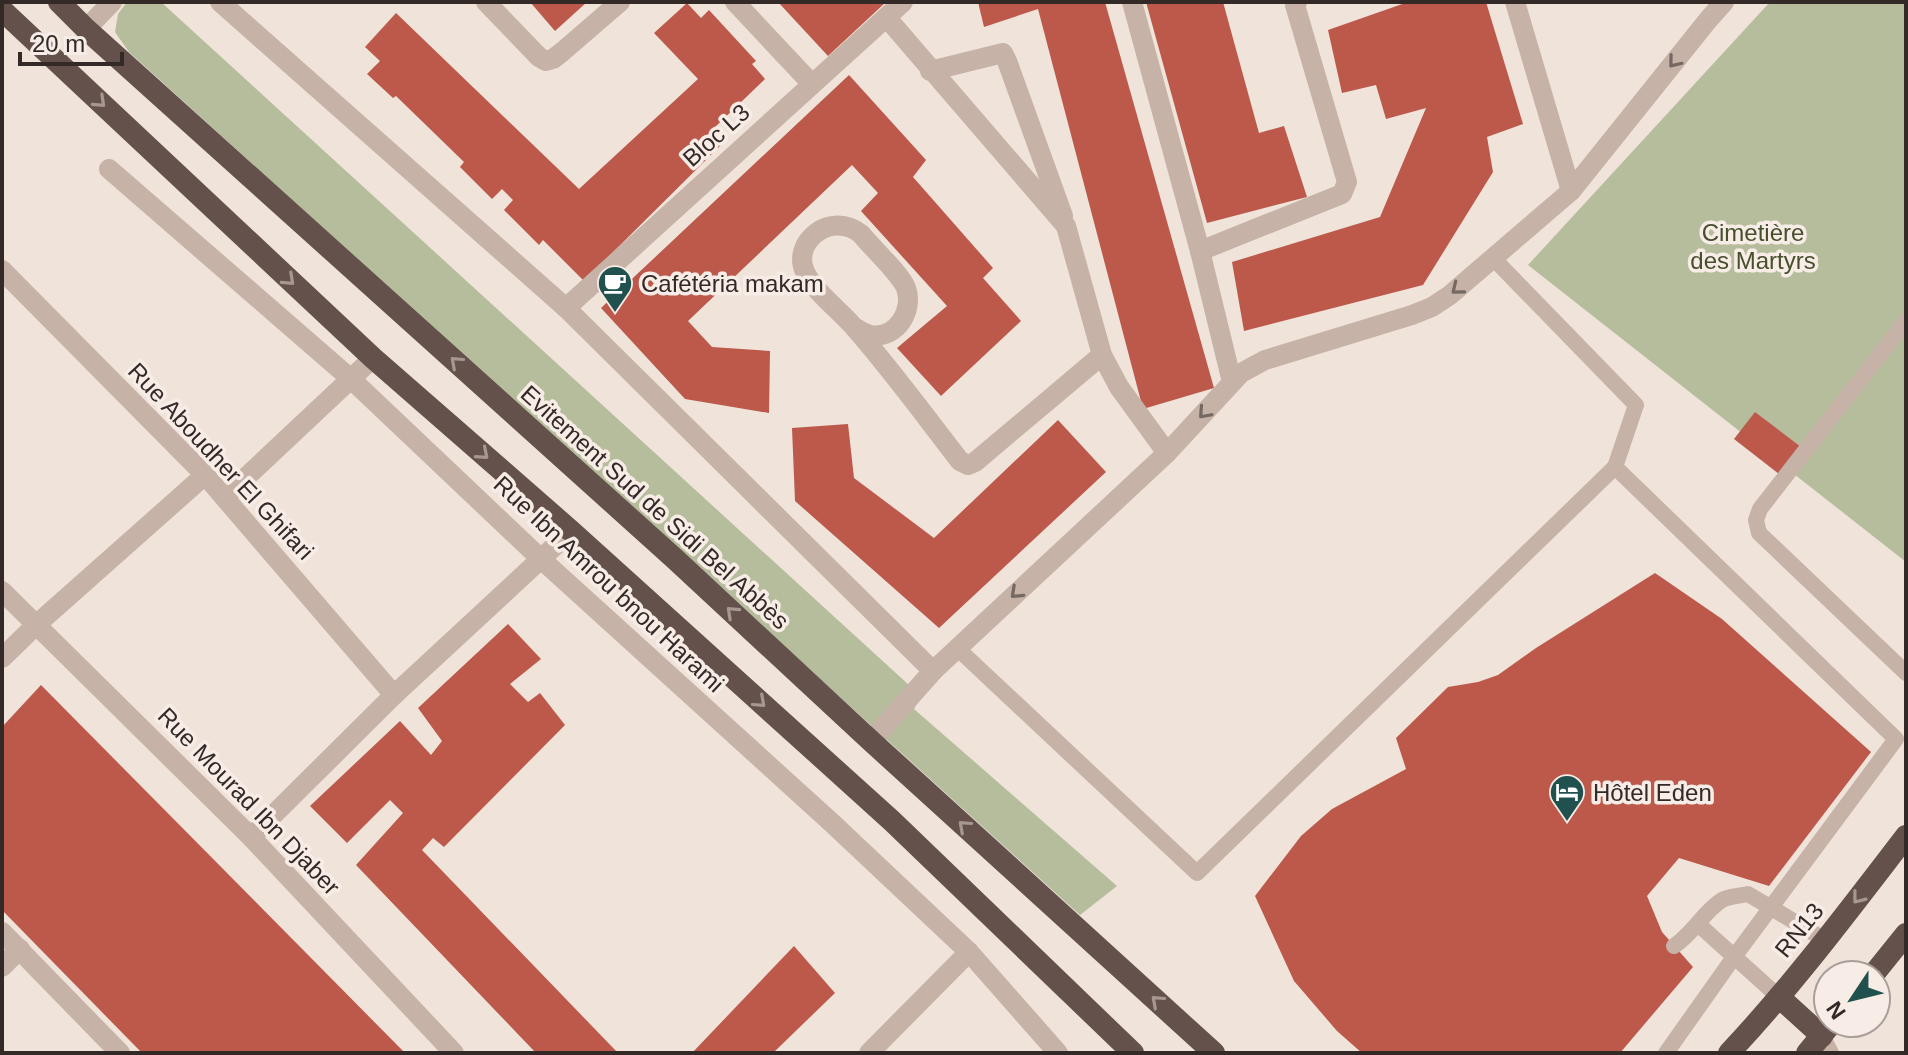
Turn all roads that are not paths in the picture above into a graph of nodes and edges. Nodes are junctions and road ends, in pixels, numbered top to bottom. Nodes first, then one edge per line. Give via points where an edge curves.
1 (59, 2) edge
2 (112, 2) edge
3 (220, 2) edge
4 (486, 2) edge
5 (620, 2) edge
6 (735, 2) edge
7 (903, 2) edge
8 (1132, 2) edge
9 (1297, 2) edge
10 (1515, 2) edge
11 (1724, 2) edge
12 (2, 10) edge
13 (1705, 11) edge
14 (887, 18) junction
15 (86, 29) junction
16 (930, 71) junction
17 (811, 83) junction
18 (109, 169) dead end
19 (1571, 191) junction
20 (1066, 226) junction
21 (1200, 251) junction
22 (1493, 258) junction
23 (2, 270) edge
24 (566, 308) junction
25 (1906, 321) edge
26 (854, 327) junction
27 (1102, 355) junction
28 (373, 358) junction
29 (351, 379) junction
30 (1232, 382) junction
31 (1167, 453) junction
32 (1615, 467) junction
33 (205, 475) junction
34 (225, 497) junction
35 (571, 531) junction
36 (541, 559) junction
37 (2, 591) edge
38 (36, 625) junction
39 (957, 648) junction
40 (2, 658) edge
41 (933, 671) junction
42 (1906, 673) edge
43 (394, 695) junction
44 (871, 741) junction
45 (1906, 836) edge
46 (251, 837) junction
47 (1771, 907) junction
48 (1698, 924) junction
49 (2, 932) edge
50 (1906, 934) edge
51 (1825, 940) junction
52 (1674, 946) dead end
53 (20, 949) junction
54 (969, 952) junction
55 (1734, 957) junction
56 (1886, 959) edge
57 (2, 967) edge
58 (1779, 997) junction
59 (1812, 1024) edge
60 (1825, 1039) edge
61 (120, 1053) edge
62 (454, 1053) edge
63 (869, 1053) edge
64 (1058, 1053) edge
65 (1133, 1053) edge
66 (1214, 1053) edge
67 (1666, 1053) edge
68 (1729, 1053) edge
69 (1807, 1053) edge

1 - 15 highway, Evitement Sud de Sidi Bel Abbès
2 - 15 street
3 - 24 street
4 - 5 street via 546,61
6 - 17 street
7 - 14 street, Bloc L3
8 - 21 street
9 - 21 street via 1347,182 1342,194
10 - 19 street
11 - 13 street
12 -> 28 highway
13 -> 19 street
14 - 16 street
14 - 17 street, Bloc L3
44 -> 15 highway, Evitement Sud de Sidi Bel Abbès
16 - 20 street
16 - 20 street via 1003,53
17 - 24 street, Bloc L3
18 - 29 street, Rue Ibn Amrou bnou Harami
19 - 22 street
20 - 27 street
21 - 30 street
22 -> 30 street via 1432,307 1265,360
22 - 32 lane via 1636,405
23 - 33 street, Rue Aboudher El Ghifari
24 - 41 street
25 - 42 lane via 1756,520 1759,533
26 - 26 street via 870,335 895,328 907,310 907,290 861,234 837,225 814,235 802,263 811,281
26 - 27 street via 968,465
27 - 31 street
28 - 29 street
28 -> 35 highway
29 - 34 street
29 - 36 street, Rue Ibn Amrou bnou Harami
30 -> 31 street
31 -> 39 street
32 - 39 lane via 1197,873
32 - 47 lane via 1896,739
33 - 34 street, Rue Aboudher El Ghifari
33 - 38 street
34 - 43 street, Rue Aboudher El Ghifari
35 - 36 street
35 -> 65 highway via 892,821
36 - 43 street
36 - 54 street, Rue Ibn Amrou bnou Harami
37 - 38 street, Rue Mourad Ibn Djaber
38 - 40 street
38 - 46 street, Rue Mourad Ibn Djaber
39 - 41 street
41 - 44 street
43 - 46 street
66 -> 44 highway, Evitement Sud de Sidi Bel Abbès
45 -> 51 highway, RN13
46 - 62 street, Rue Mourad Ibn Djaber
47 - 48 lane via 1748,894 1724,899
47 - 51 lane
47 - 55 lane
48 - 52 lane
48 - 55 lane
49 - 53 street
50 - 56 highway
51 - 58 highway, RN13
53 - 57 street
53 - 61 street
54 - 63 street
54 - 64 street, Rue Ibn Amrou bnou Harami
55 - 58 lane
55 - 67 lane
58 - 59 highway
58 - 68 highway, RN13
60 - 69 highway

